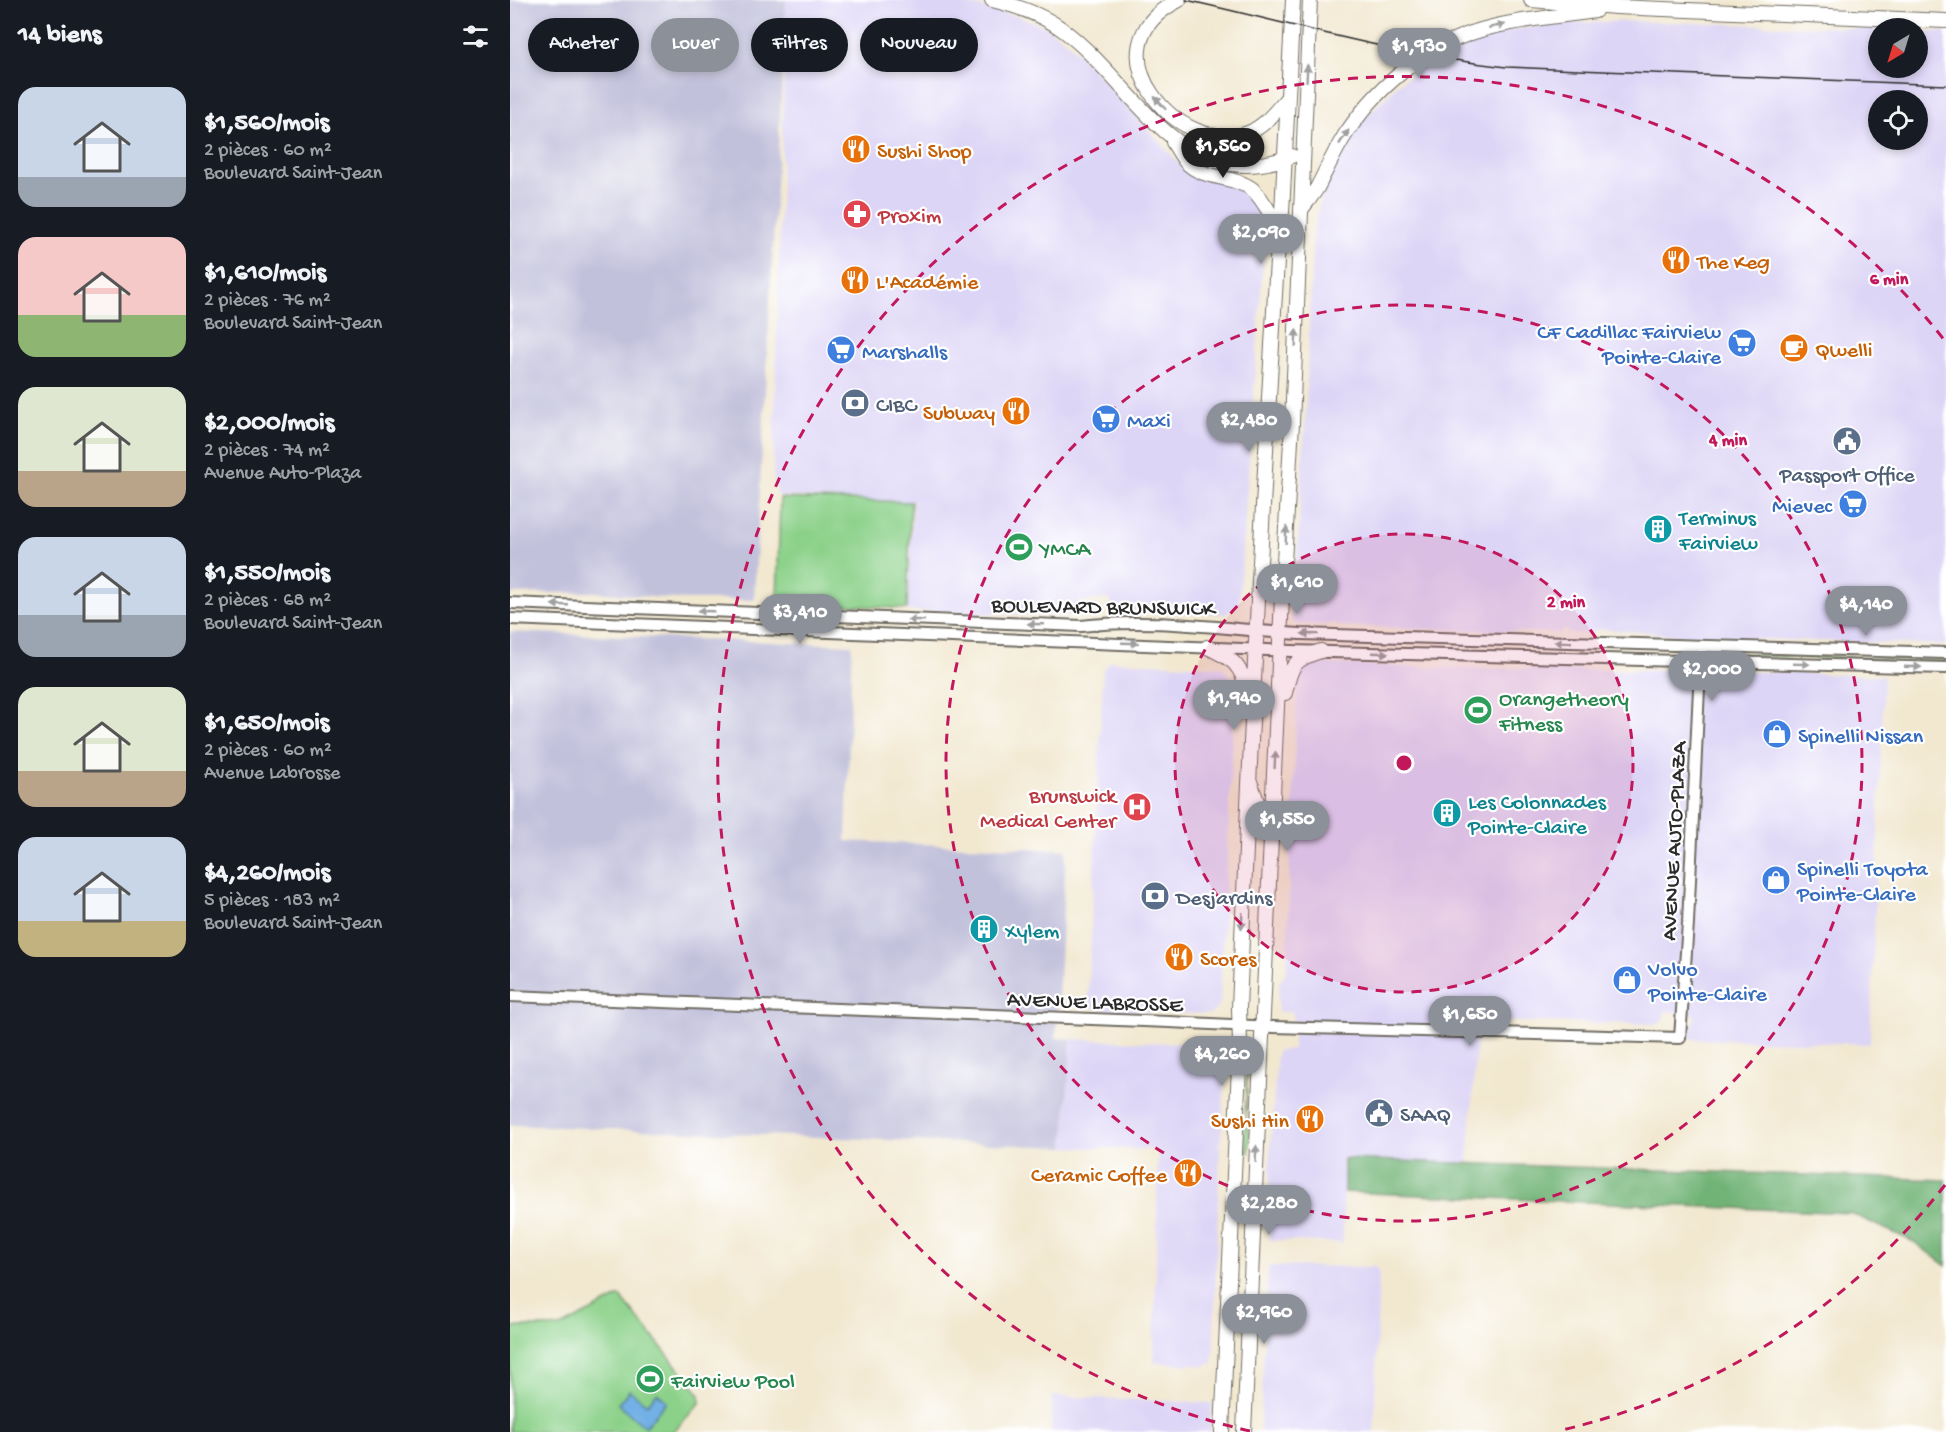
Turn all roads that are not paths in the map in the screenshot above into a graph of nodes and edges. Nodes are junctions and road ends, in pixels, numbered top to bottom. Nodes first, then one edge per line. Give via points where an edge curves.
1 (992, 0) edge
2 (1179, 0) edge
3 (1293, 0) edge
4 (1310, 0) edge
5 (1531, 0) edge
6 (1616, 8) junction
7 (1946, 21) edge
8 (1288, 96) junction
9 (1171, 137) junction
10 (1303, 153) junction
11 (1286, 159) junction
12 (1301, 210) junction
13 (1279, 228) junction
14 (510, 603) edge
15 (764, 614) junction
16 (510, 619) edge
17 (764, 629) junction
18 (1255, 630) junction
19 (1281, 633) junction
20 (1701, 646) junction
21 (1207, 647) junction
22 (1254, 649) junction
23 (1280, 650) junction
24 (1322, 651) junction
25 (1946, 654) edge
26 (1700, 661) junction
27 (1946, 668) edge
28 (1252, 697) junction
29 (1277, 731) junction
30 (1248, 776) junction
31 (1272, 831) junction
32 (510, 996) edge
33 (1239, 1026) junction
34 (1262, 1027) junction
35 (1680, 1038) joint
36 (1222, 1432) edge
37 (1244, 1432) edge

1 - 9 main road via 1035,14 1063,30
8 -> 2 main road via 1262,125 1239,135 1209,134 1169,112 1143,78 1139,47 1151,19
3 - 8 main road
10 -> 4 main road
5 - 6 main road
6 - 7 main road
12 -> 6 main road via 1363,110 1423,57 1491,27
8 - 11 main road
9 - 11 main road via 1198,155 1233,165
9 - 13 main road via 1192,166 1237,181 1255,192
10 - 11 main road
10 - 12 main road
11 - 13 main road
19 -> 12 main road
13 - 18 main road
15 -> 14 street, BOULEVARD BRUNSWICK
15 - 17 street
18 -> 15 street, BOULEVARD BRUNSWICK via 1108,622 1081,626
16 - 17 street, BOULEVARD BRUNSWICK
17 -> 21 street, BOULEVARD BRUNSWICK
18 - 19 street, BOULEVARD BRUNSWICK
18 - 22 main road
20 -> 19 street, BOULEVARD BRUNSWICK
19 - 23 main road
20 - 25 street, BOULEVARD BRUNSWICK
20 - 26 street, AVENUE AUTO-PLAZA
21 - 22 street, BOULEVARD BRUNSWICK
21 - 28 main road via 1235,663
22 - 23 street, BOULEVARD BRUNSWICK
22 - 28 main road
23 - 24 street, BOULEVARD BRUNSWICK
23 - 29 main road
24 -> 26 street, BOULEVARD BRUNSWICK
24 - 29 main road via 1300,659 1290,670
26 -> 27 street, BOULEVARD BRUNSWICK
26 - 35 street, AVENUE AUTO-PLAZA
28 - 30 main road
31 -> 29 main road
30 - 31 main road via 1262,824
30 -> 33 main road
31 - 34 main road
32 - 33 street, AVENUE LABROSSE
33 - 34 street, AVENUE LABROSSE
33 - 36 main road
34 - 35 street, AVENUE LABROSSE
37 -> 34 main road

